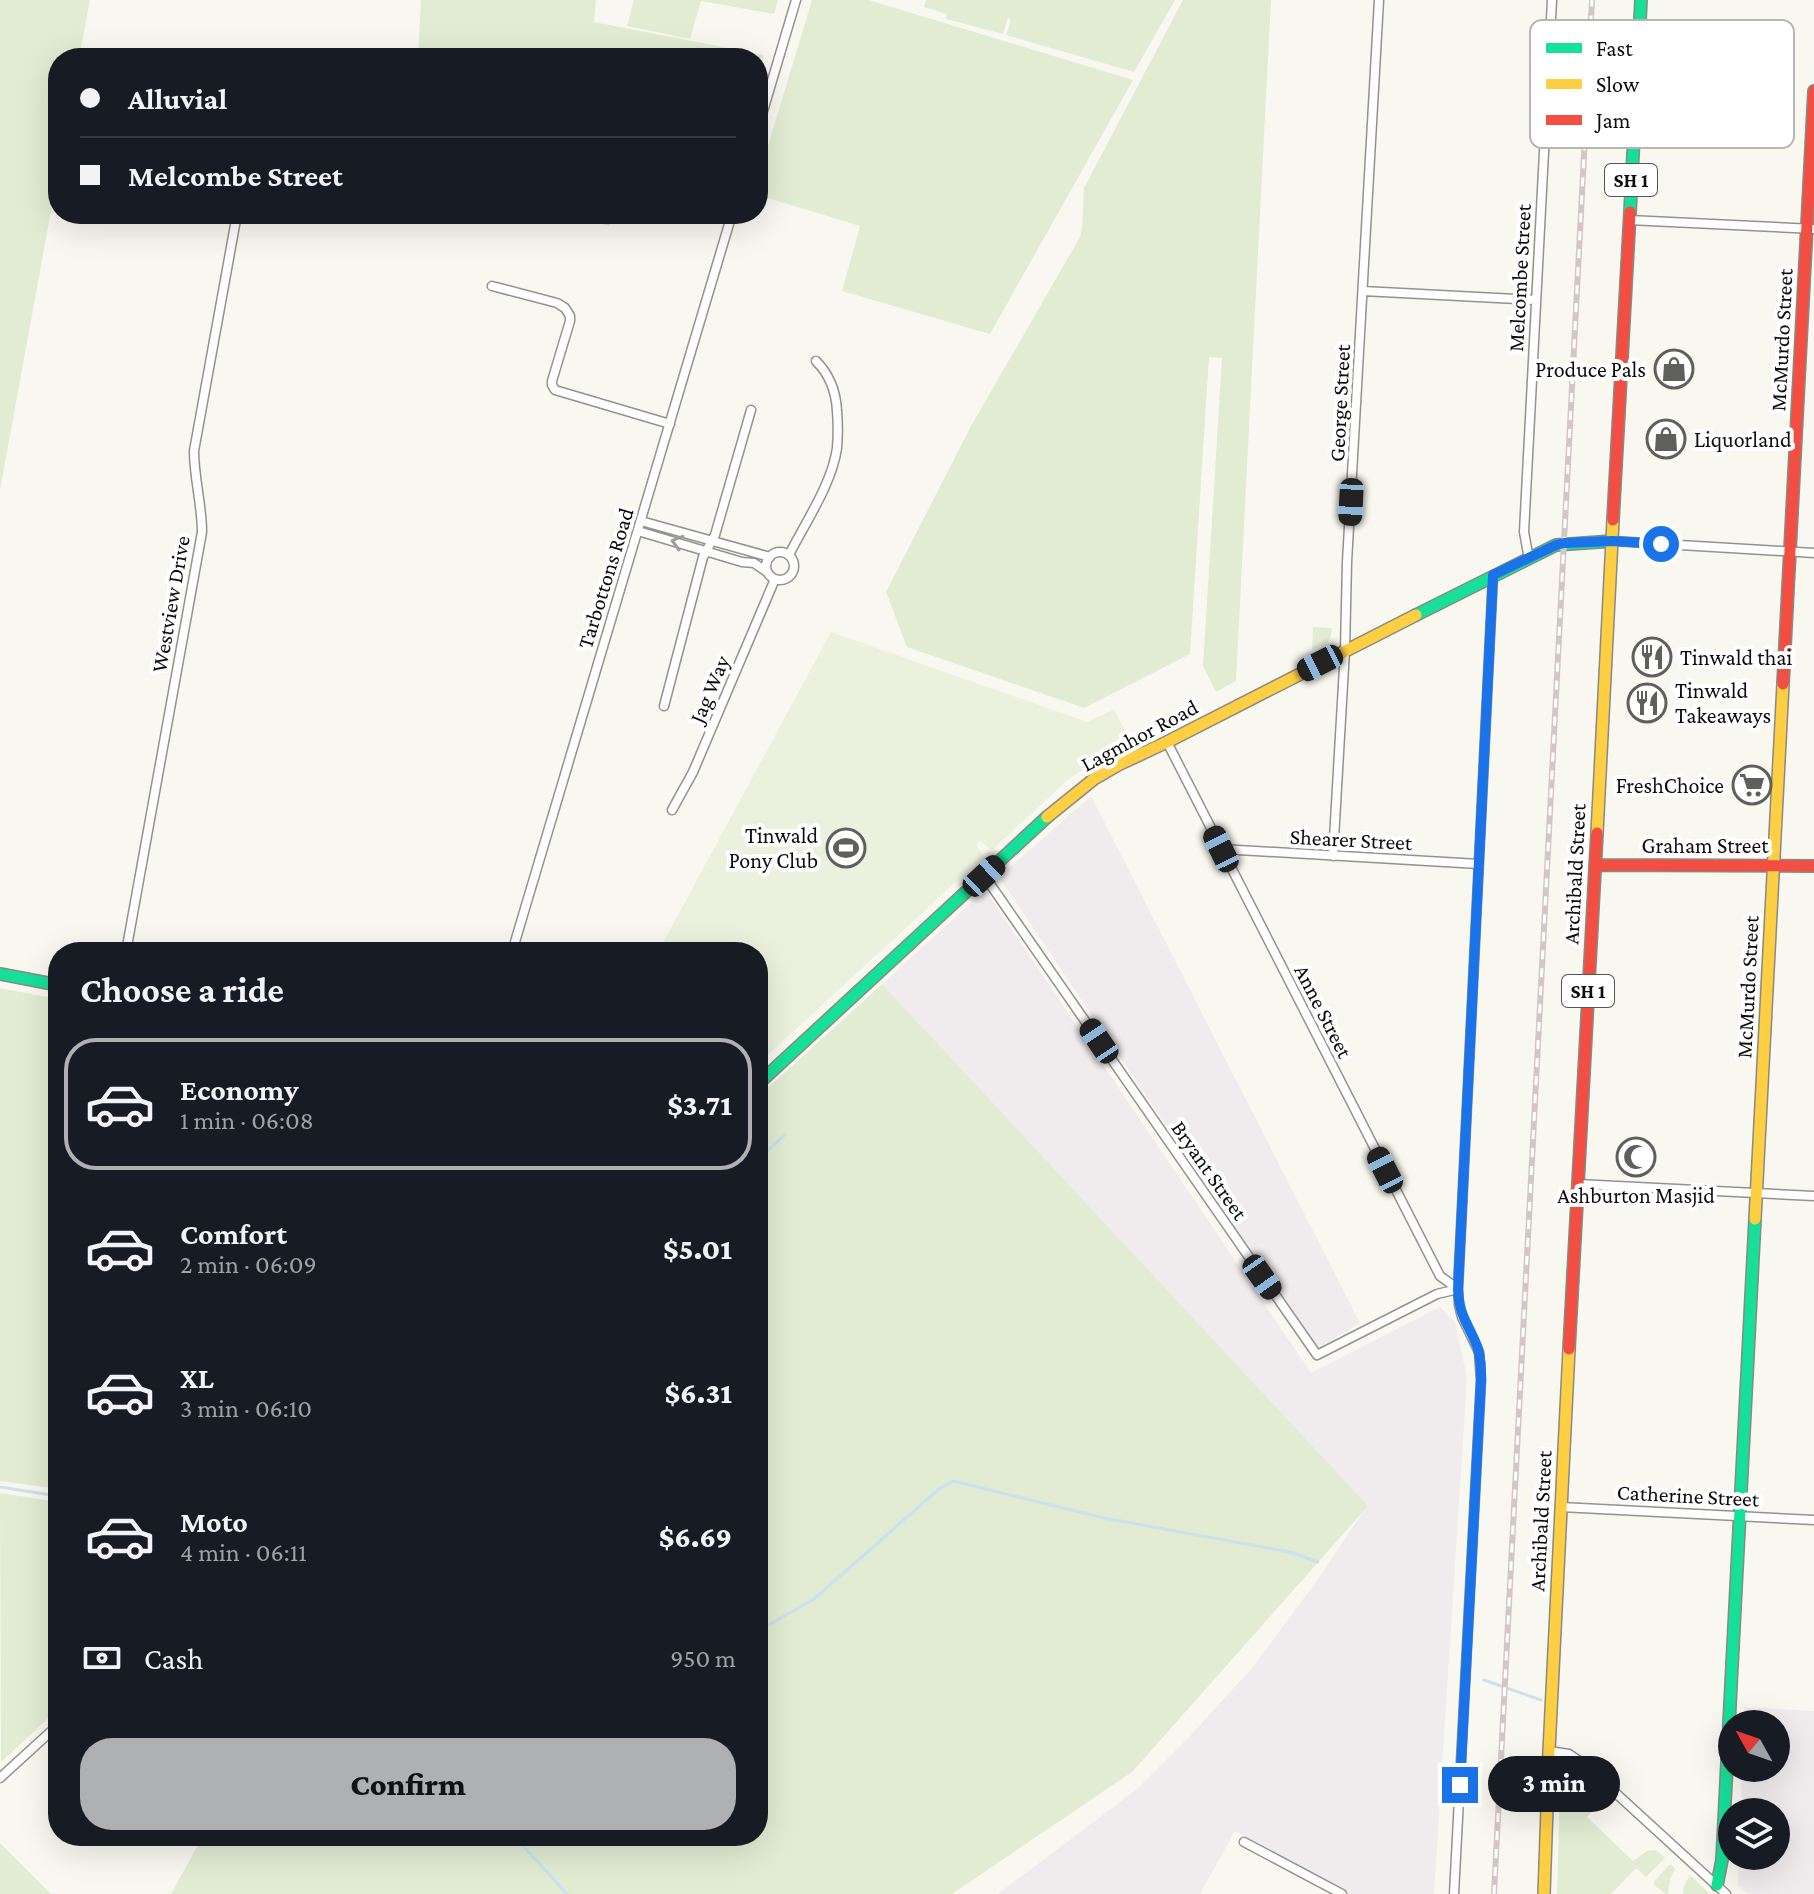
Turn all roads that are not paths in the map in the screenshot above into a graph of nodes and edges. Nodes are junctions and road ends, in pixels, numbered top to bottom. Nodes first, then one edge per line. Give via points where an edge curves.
1 (796, 0) edge
2 (1379, 0) edge
3 (1552, 0) edge
4 (1641, 0) edge
5 (1551, 20) edge
6 (1640, 20) edge
7 (1814, 91) edge
8 (768, 94) edge
9 (1544, 148) edge
10 (1633, 148) edge
11 (1629, 220) junction
12 (235, 224) edge
13 (729, 224) edge
14 (1810, 229) edge
15 (492, 286) dead end
16 (1363, 291) junction
17 (1536, 300) junction
18 (816, 361) dead end
19 (751, 410) dead end
20 (670, 424) junction
21 (641, 521) junction
22 (638, 531) junction
23 (712, 541) junction
24 (1613, 541) junction
25 (707, 551) junction
26 (1789, 551) junction
27 (1814, 553) edge
28 (789, 555) junction
29 (770, 557) junction
30 (1529, 559) junction
31 (767, 572) junction
32 (1493, 575) junction
33 (775, 579) junction
34 (1345, 650) junction
35 (664, 706) dead end
36 (1167, 742) junction
37 (672, 810) dead end
38 (1221, 849) junction
39 (1333, 856) junction
40 (1479, 864) junction
41 (1595, 865) junction
42 (1773, 866) junction
43 (1814, 866) edge
44 (984, 876) junction
45 (128, 942) edge
46 (515, 942) edge
47 (0, 974) edge
48 (48, 983) edge
49 (768, 1075) edge
50 (1578, 1184) junction
51 (1756, 1193) junction
52 (1814, 1196) edge
53 (1458, 1289) junction
54 (1561, 1507) junction
55 (1740, 1516) junction
56 (1814, 1520) edge
57 (48, 1734) edge
58 (1549, 1751) junction
59 (0, 1778) edge
60 (1244, 1842) dead end
61 (1717, 1885) junction
62 (1342, 1894) edge
63 (1454, 1894) edge
64 (1544, 1894) edge
65 (1726, 1894) edge

1 - 8 street
2 - 16 street, George Street
3 - 5 street, Melcombe Street
4 - 6 main road, Archibald Street / SH 1
7 - 14 main road, McMurdo Street
9 - 17 street, Melcombe Street
10 - 11 main road, Archibald Street / SH 1
11 - 14 street
11 - 24 main road, Archibald Street / SH 1
12 - 45 street, Westview Drive via 194,451 202,532
13 - 20 street, Tarbottons Road
14 - 26 main road, McMurdo Street
15 - 20 street via 565,308 570,321 552,381 555,390
16 - 17 street
16 - 34 street, George Street
17 - 30 street, Melcombe Street via 1524,532
18 - 28 street via 832,383 837,448 822,492
19 - 23 street
20 - 21 street, Tarbottons Road
21 - 22 street, Tarbottons Road
21 - 23 street
25 -> 22 street
22 - 46 street, Tarbottons Road
23 - 25 street
23 - 29 street
24 - 26 street
24 - 30 main road, Lagmhor Road via 1556,545
24 - 41 main road, Archibald Street / SH 1
25 - 31 street via 754,563
25 - 35 street
26 - 27 street
26 - 42 main road, McMurdo Street
28 - 29 street via 779,552
28 - 33 street via 793,573
29 - 31 street
30 - 32 main road, Lagmhor Road
31 - 33 street
32 - 34 main road, Lagmhor Road
32 - 40 street
33 - 37 street, Jag Way
34 - 36 main road, Lagmhor Road
34 - 39 street, George Street
36 - 38 street, Anne Street
36 - 44 main road, Lagmhor Road via 1078,791
38 - 39 street, Shearer Street
38 - 53 street, Anne Street via 1440,1276
39 - 40 street, Shearer Street
40 - 53 street
41 - 42 main road, Graham Street
41 - 50 main road, Archibald Street / SH 1
42 - 43 main road, Graham Street
42 - 51 main road, McMurdo Street
44 - 49 main road, Lagmhor Road
44 - 53 street, Bryant Street via 1317,1355 1437,1294
47 - 48 main road
50 - 51 street
50 - 54 main road, Archibald Street / SH 1
51 - 52 street
51 - 55 main road, McMurdo Street
53 - 63 street via 1462,1317 1479,1352 1481,1380
54 - 55 street, Catherine Street
54 - 58 main road, Archibald Street / SH 1
55 - 56 street, Catherine Street
55 - 61 main road, McMurdo Street
57 - 59 street
58 - 61 street via 1569,1754 1585,1765
58 - 64 main road, Archibald Street / SH 1
60 - 62 street
61 - 65 street

